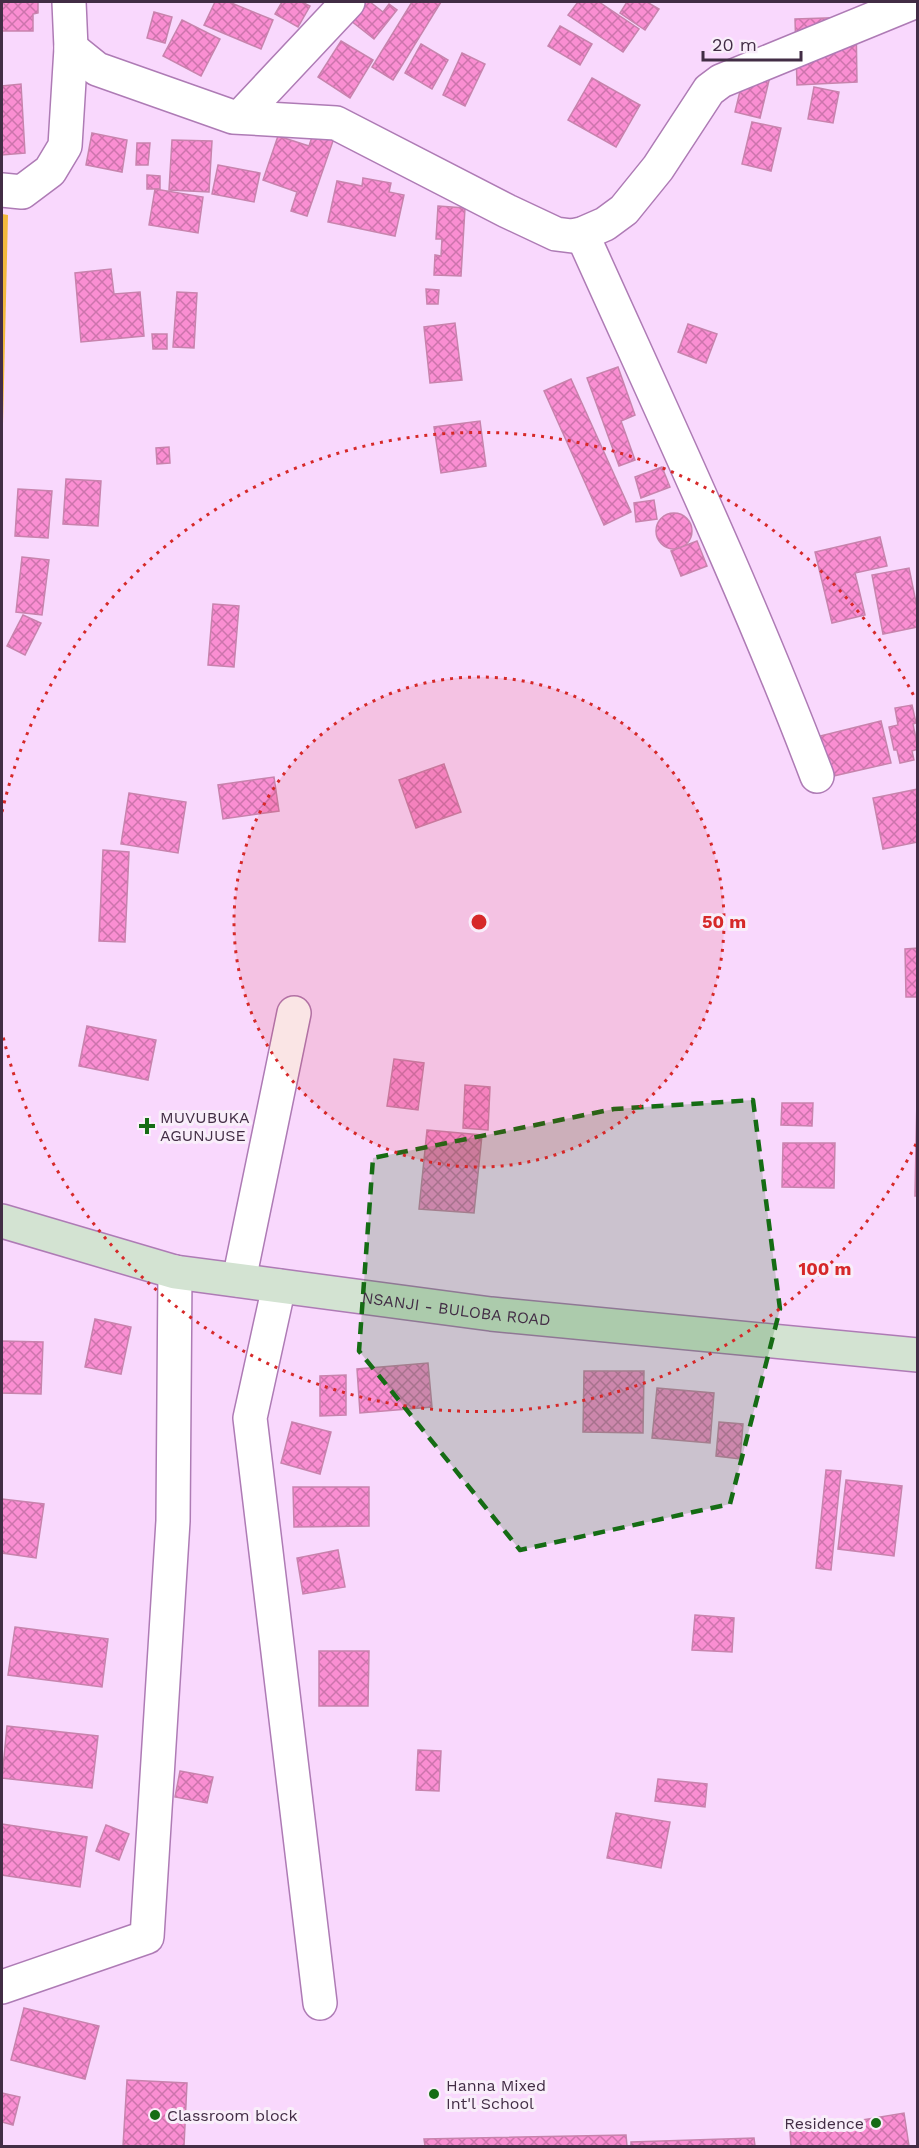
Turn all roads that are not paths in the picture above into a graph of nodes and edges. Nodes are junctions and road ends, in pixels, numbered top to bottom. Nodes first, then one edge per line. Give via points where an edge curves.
1 (69, 2) edge
2 (348, 2) edge
3 (914, 2) edge
4 (71, 48) junction
5 (241, 116) junction
6 (2, 190) edge
7 (582, 234) junction
8 (817, 776) dead end
9 (294, 1012) dead end
10 (2, 1221) edge
11 (175, 1272) junction
12 (239, 1280) junction
13 (279, 1286) junction
14 (918, 1355) edge
15 (2, 1987) edge
16 (320, 2003) dead end

1 - 4 street
2 - 5 street
3 - 7 street via 721,81 709,90 645,186 624,210
4 - 5 street via 98,69 233,117
4 - 6 street via 67,124 58,159 50,171 22,192
5 - 7 street via 336,123 556,234
7 - 8 street via 722,542
9 - 12 street
10 - 11 main road, NSANJI - BULOBA ROAD
11 - 12 main road, NSANJI - BULOBA ROAD
11 - 15 street via 173,1521 147,1937
12 - 13 main road, NSANJI - BULOBA ROAD
13 - 14 main road, NSANJI - BULOBA ROAD via 491,1314
13 - 16 street via 250,1418

